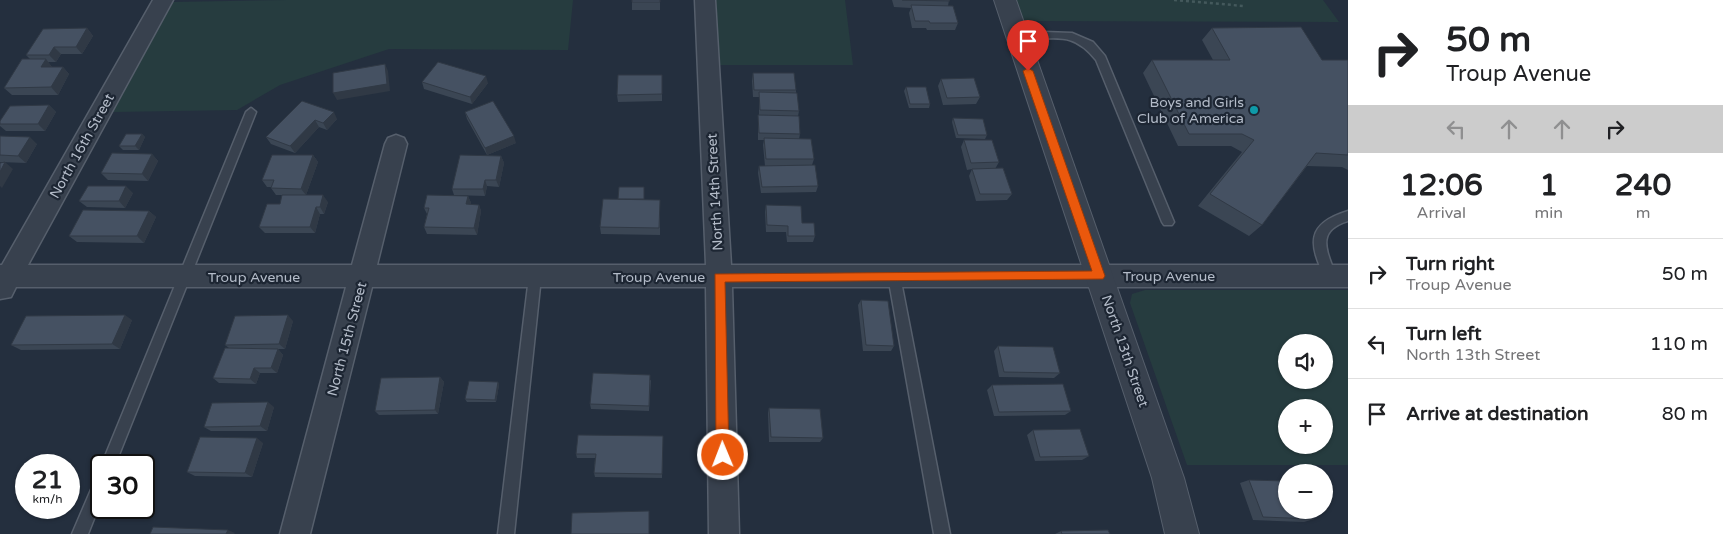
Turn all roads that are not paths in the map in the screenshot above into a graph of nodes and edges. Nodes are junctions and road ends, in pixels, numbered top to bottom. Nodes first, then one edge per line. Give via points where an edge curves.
1 (163, 0) edge
2 (705, 0) edge
3 (1005, 0) edge
4 (1015, 34) junction
5 (251, 112) dead end
6 (396, 144) dead end
7 (1348, 216) edge
8 (1168, 222) dead end
9 (186, 276) junction
10 (894, 276) junction
11 (1099, 276) junction
12 (1339, 276) edge
13 (535, 277) junction
14 (719, 277) junction
15 (363, 278) junction
16 (3, 281) edge
17 (113, 454) edge
18 (90, 509) edge
19 (80, 534) edge
20 (295, 534) edge
21 (506, 534) edge
22 (724, 534) edge
23 (942, 534) edge
24 (1182, 534) edge

1 - 16 street, North 16th Street
2 - 14 street, North 14th Street
3 - 4 street, North 13th Street
4 - 8 lane via 1068,35 1089,44 1101,59
4 - 11 street, North 13th Street
5 - 9 lane
6 - 15 street, North 15th Street
7 - 12 lane via 1333,220 1321,230 1318,245
9 - 15 street, Troup Avenue
9 - 16 street, Troup Avenue
9 - 17 lane
10 - 11 street, Troup Avenue
10 - 14 street, Troup Avenue
10 - 23 lane
11 - 12 street, Troup Avenue
11 - 24 street, North 13th Street via 1168,478
13 - 14 street, Troup Avenue
13 - 15 street, Troup Avenue
13 - 21 lane
14 - 22 street, North 14th Street
15 - 20 street, North 15th Street
18 - 19 lane

